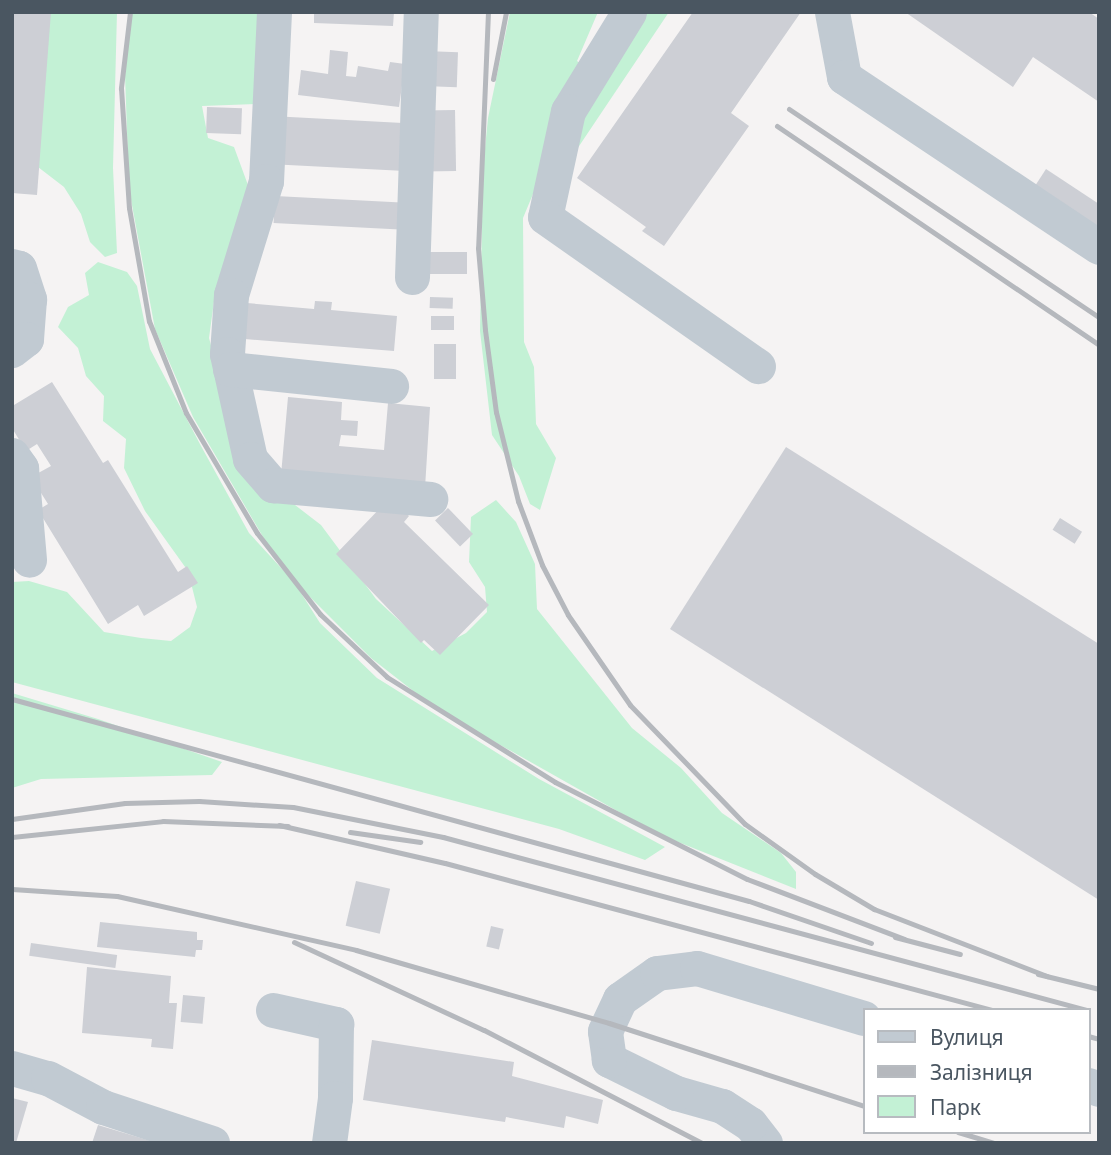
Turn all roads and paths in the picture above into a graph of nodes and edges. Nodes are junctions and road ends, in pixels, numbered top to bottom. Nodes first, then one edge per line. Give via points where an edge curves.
1 (274, 12) edge
2 (421, 12) edge
3 (629, 12) edge
4 (832, 12) edge
5 (1099, 247) edge
6 (12, 266) edge
7 (412, 277) dead end
8 (12, 350) edge
9 (758, 366) dead end
10 (230, 369) junction
11 (391, 386) dead end
12 (12, 455) edge
13 (430, 499) dead end
14 (29, 560) dead end
15 (272, 1010) dead end
16 (862, 1017) edge
17 (12, 1068) edge
18 (212, 1143) edge
19 (329, 1143) edge
20 (765, 1143) edge

1 - 10 street via 266,181 230,295
2 - 7 street
3 - 9 street via 568,111 545,217
4 - 5 street via 844,77
6 - 8 street via 19,268 29,299 26,340
10 - 11 street
10 - 13 street via 250,458 273,485
12 - 14 street via 21,468
15 - 19 street via 336,1024
16 - 20 street via 697,968 657,973 620,999 605,1031 609,1060 676,1093 722,1106 750,1124
17 - 18 street via 48,1078 103,1107

